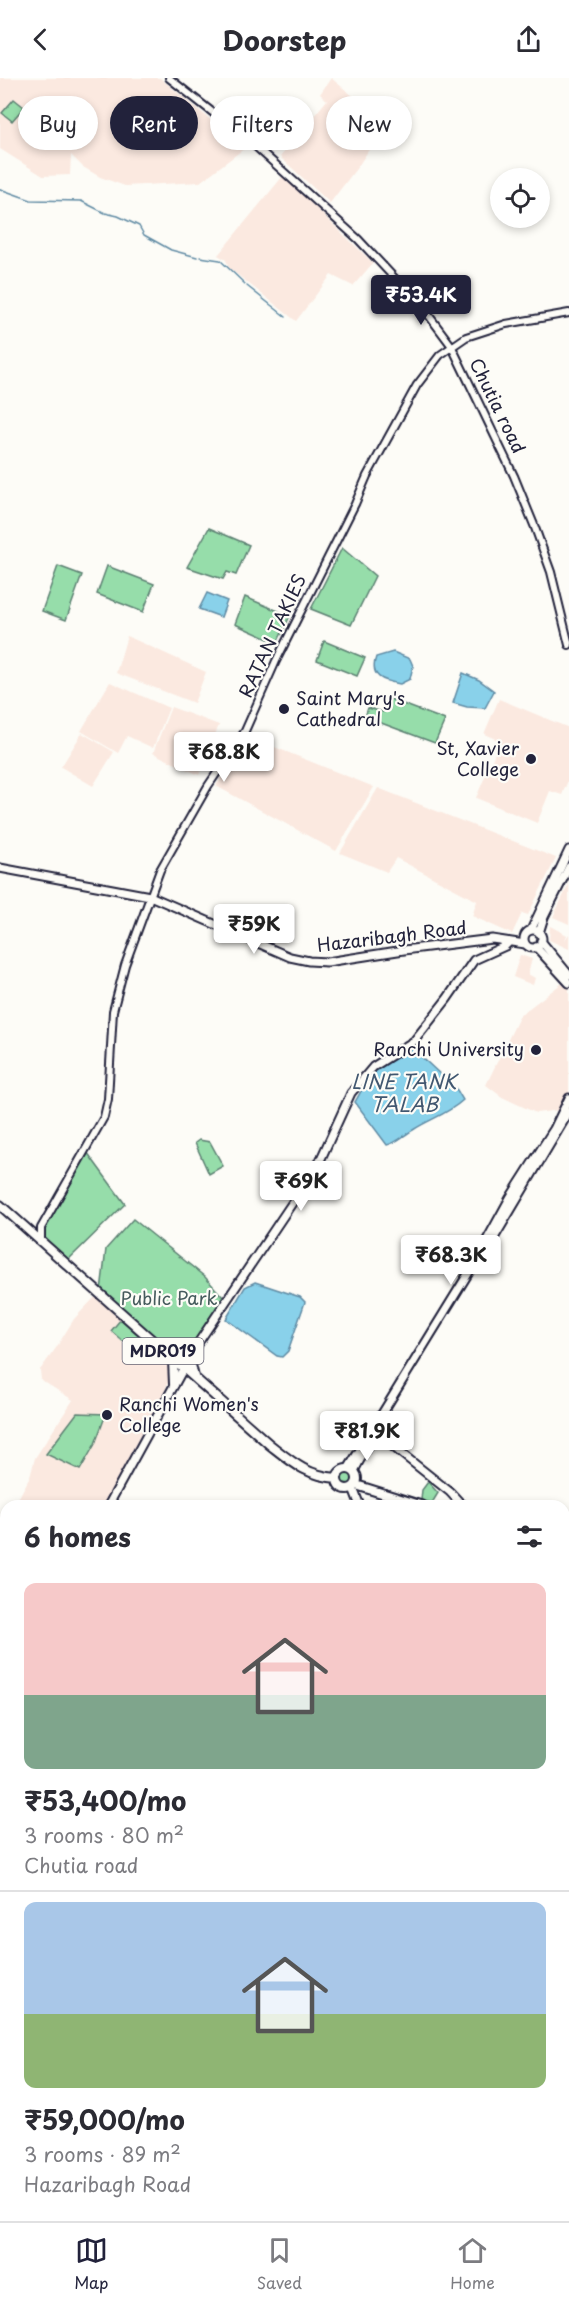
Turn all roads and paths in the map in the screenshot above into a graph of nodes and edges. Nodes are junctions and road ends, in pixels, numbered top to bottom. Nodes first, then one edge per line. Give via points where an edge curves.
1 (169, 78) edge
2 (569, 313) edge
3 (451, 345) junction
4 (569, 645) edge
5 (569, 850) edge
6 (569, 867) edge
7 (0, 868) edge
8 (150, 897) junction
9 (531, 930) junction
10 (539, 933) junction
11 (525, 940) junction
12 (512, 942) junction
13 (538, 944) junction
14 (568, 979) edge
15 (569, 1098) edge
16 (569, 1112) edge
17 (0, 1205) edge
18 (41, 1228) junction
19 (32, 1234) junction
20 (41, 1241) junction
21 (193, 1352) junction
22 (172, 1359) junction
23 (183, 1368) junction
24 (193, 1377) junction
25 (176, 1380) junction
26 (374, 1430) junction
27 (351, 1470) junction
28 (337, 1478) junction
29 (355, 1486) junction
30 (365, 1489) junction
31 (111, 1500) edge
32 (358, 1500) edge
33 (361, 1500) edge
34 (403, 1500) edge
35 (457, 1500) edge

1 - 3 street, Chutia road via 254,145 358,238
2 - 3 street, RATAN TAKIES via 506,324
3 - 4 street, Chutia road via 534,525 551,572
3 - 8 street, RATAN TAKIES via 417,385 379,452 245,731 169,854
5 - 9 main road
6 - 10 main road
7 - 8 main road, Hazaribagh Road
8 - 12 main road, Hazaribagh Road via 309,962 492,939
8 - 18 street, RATAN TAKIES via 113,1011 104,1117
9 - 10 main road
9 - 11 main road
10 - 13 main road
11 - 12 main road, Hazaribagh Road
11 - 13 main road, Hazaribagh Road via 530,947
12 - 21 main road via 474,960 414,1041 365,1075 351,1094 319,1163
13 - 14 main road
15 - 26 main road
16 - 26 main road
17 - 19 main road, MDR019
18 - 19 street, RATAN TAKIES
18 - 20 street, RATAN TAKIES
19 - 20 main road, MDR019
20 - 22 main road, MDR019
21 - 22 main road
21 - 23 main road
21 - 24 main road
22 - 23 main road, MDR019
22 - 25 main road
23 - 24 main road, MDR019
23 - 25 main road
24 - 25 main road
24 - 28 main road, MDR019 via 294,1464 312,1474
25 - 31 main road
26 - 27 main road
26 - 35 main road
27 - 28 main road via 341,1471
27 - 29 main road via 358,1478
28 - 29 main road, MDR019 via 342,1488
29 - 30 main road
29 - 32 main road
30 - 33 main road
30 - 34 main road

